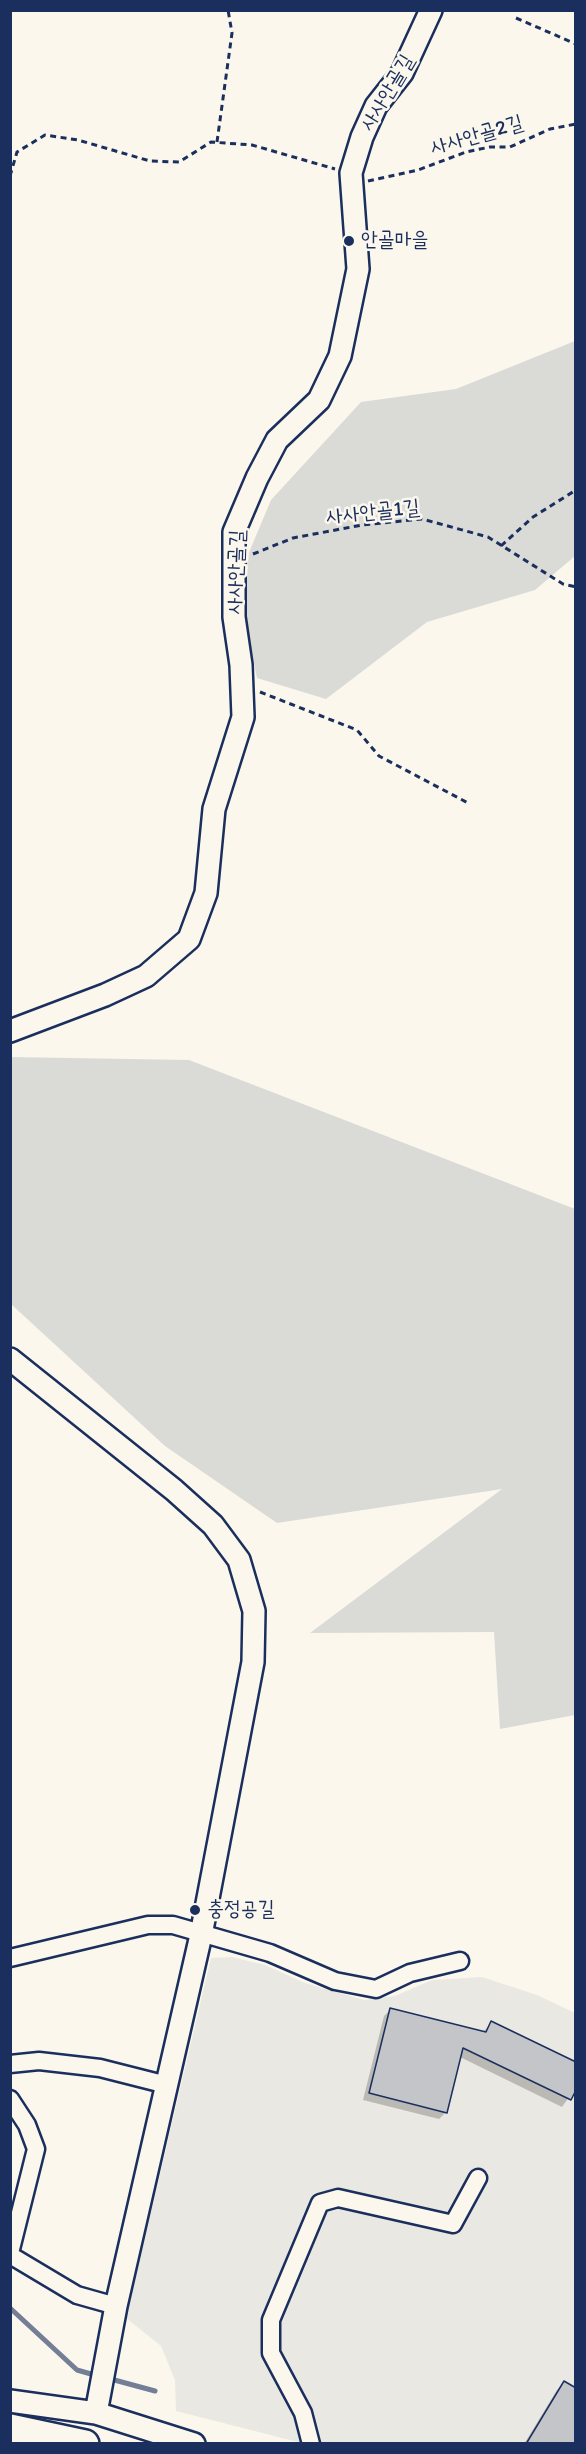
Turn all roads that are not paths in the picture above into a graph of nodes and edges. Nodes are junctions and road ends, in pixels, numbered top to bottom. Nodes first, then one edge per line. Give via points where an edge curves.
1 (431, 10) edge
2 (10, 1031) edge
3 (10, 1359) edge
4 (201, 1935) junction
5 (10, 1958) edge
6 (460, 1961) dead end
7 (10, 2064) edge
8 (167, 2085) junction
9 (10, 2099) edge
10 (478, 2178) dead end
11 (10, 2254) edge
12 (116, 2306) junction
13 (10, 2401) edge
14 (96, 2413) junction
15 (10, 2428) edge
16 (85, 2444) edge
17 (194, 2444) edge
18 (311, 2444) edge

1 - 2 street, 사사안골길 via 402,73 376,106 362,137 352,178 358,269 340,356 319,400 276,440 234,532 234,617 243,717 214,809 206,893 189,939 146,976
3 - 4 street via 174,1490 213,1525 239,1560 254,1611 253,1662
4 - 5 street via 173,1925 148,1925
4 - 6 street via 270,1953 335,1981 376,1989 410,1973
4 - 8 street
7 - 8 street via 39,2061 100,2068
8 - 12 street
9 - 11 street via 27,2125 36,2149
10 - 18 street via 453,2224 338,2198 320,2203 272,2320 270,2353 303,2413
11 - 12 street via 77,2295
12 - 14 street
13 - 14 street
14 - 17 street
15 - 16 highway

